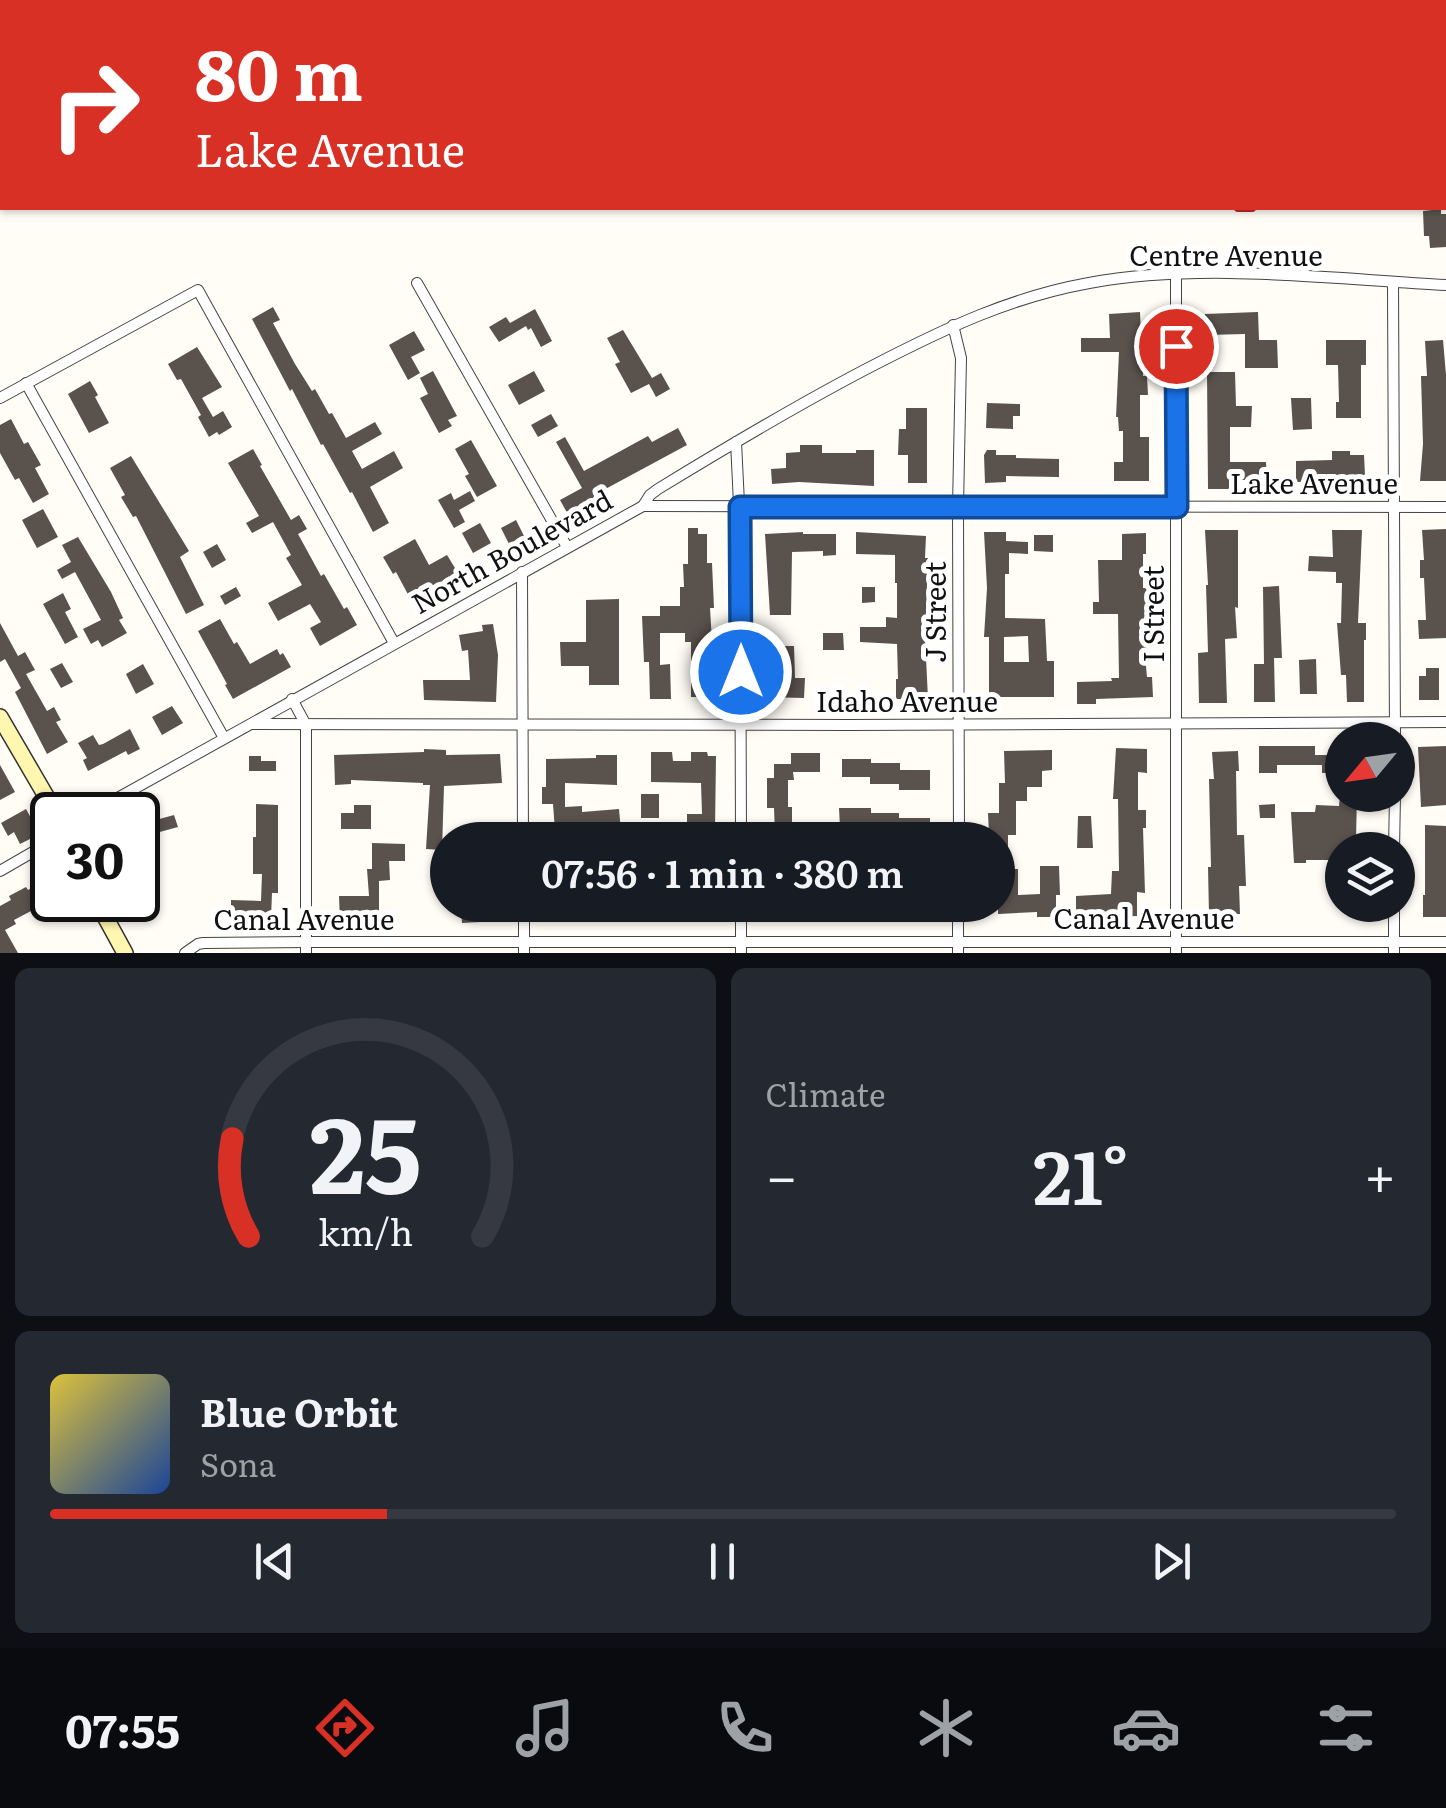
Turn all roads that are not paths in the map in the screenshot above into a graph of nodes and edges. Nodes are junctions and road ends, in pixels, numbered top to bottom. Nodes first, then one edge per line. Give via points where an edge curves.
1 (1176, 274) junction
2 (418, 283) dead end
3 (1393, 283) junction
4 (1446, 285) edge
5 (953, 325) junction
6 (26, 383) junction
7 (0, 398) edge
8 (736, 442) junction
9 (642, 506) junction
10 (1446, 506) edge
11 (740, 507) junction
12 (958, 507) junction
13 (1177, 507) junction
14 (1393, 507) junction
15 (567, 547) junction
16 (522, 572) junction
17 (394, 642) junction
18 (292, 700) junction
19 (0, 717) edge
20 (1395, 722) edge
21 (1446, 722) edge
22 (1325, 723) edge
23 (1415, 723) edge
24 (249, 724) junction
25 (306, 724) junction
26 (1176, 724) junction
27 (742, 725) junction
28 (959, 725) junction
29 (524, 726) junction
30 (224, 738) junction
31 (44, 792) edge
32 (128, 792) edge
33 (524, 822) edge
34 (742, 822) edge
35 (958, 822) edge
36 (30, 853) edge
37 (0, 870) edge
38 (108, 922) edge
39 (524, 922) edge
40 (741, 922) edge
41 (1446, 942) edge
42 (958, 947) edge
43 (1176, 947) edge
44 (1394, 947) edge
45 (306, 948) edge
46 (524, 948) edge
47 (742, 948) edge
48 (125, 953) edge
49 (186, 953) edge

1 - 3 street, Centre Avenue
1 - 5 street, Centre Avenue via 1064,288
1 - 13 street, I Street
2 - 15 street
3 - 4 street, Centre Avenue
3 - 14 street
5 - 8 street, North Boulevard
5 - 12 street, J Street via 961,358
6 - 7 street
6 - 17 street via 198,290
6 - 30 street
8 - 9 street, North Boulevard via 658,488
8 - 11 street
9 - 11 street, Lake Avenue
9 - 15 street, North Boulevard
10 - 14 street, Lake Avenue
11 - 12 street, Lake Avenue
11 - 27 street
12 - 13 street, Lake Avenue
12 - 28 street, J Street
13 - 14 street, Lake Avenue
13 - 26 street, I Street
14 - 20 street
15 - 16 street, North Boulevard
16 - 17 street, North Boulevard
16 - 29 street
17 - 18 street, North Boulevard
18 - 24 street, North Boulevard
18 - 25 street
19 - 31 street
21 - 23 street, Idaho Avenue
22 - 26 street, Idaho Avenue
24 - 25 street, Idaho Avenue
24 - 30 street, North Boulevard
25 - 29 street, Idaho Avenue
25 - 45 street
26 - 28 street, Idaho Avenue
26 - 43 street, I Street
27 - 28 street, Idaho Avenue
27 - 29 street, Idaho Avenue
27 - 34 street
28 - 35 street, J Street
29 - 33 street
30 - 32 street, North Boulevard
36 - 37 street
38 - 48 street
39 - 46 street
40 - 47 street
41 - 44 street, Canal Avenue
42 - 43 street, Canal Avenue
42 - 47 street, Canal Avenue
43 - 44 street, Canal Avenue
45 - 46 street, Canal Avenue
45 - 49 street, Canal Avenue via 203,943
46 - 47 street, Canal Avenue

